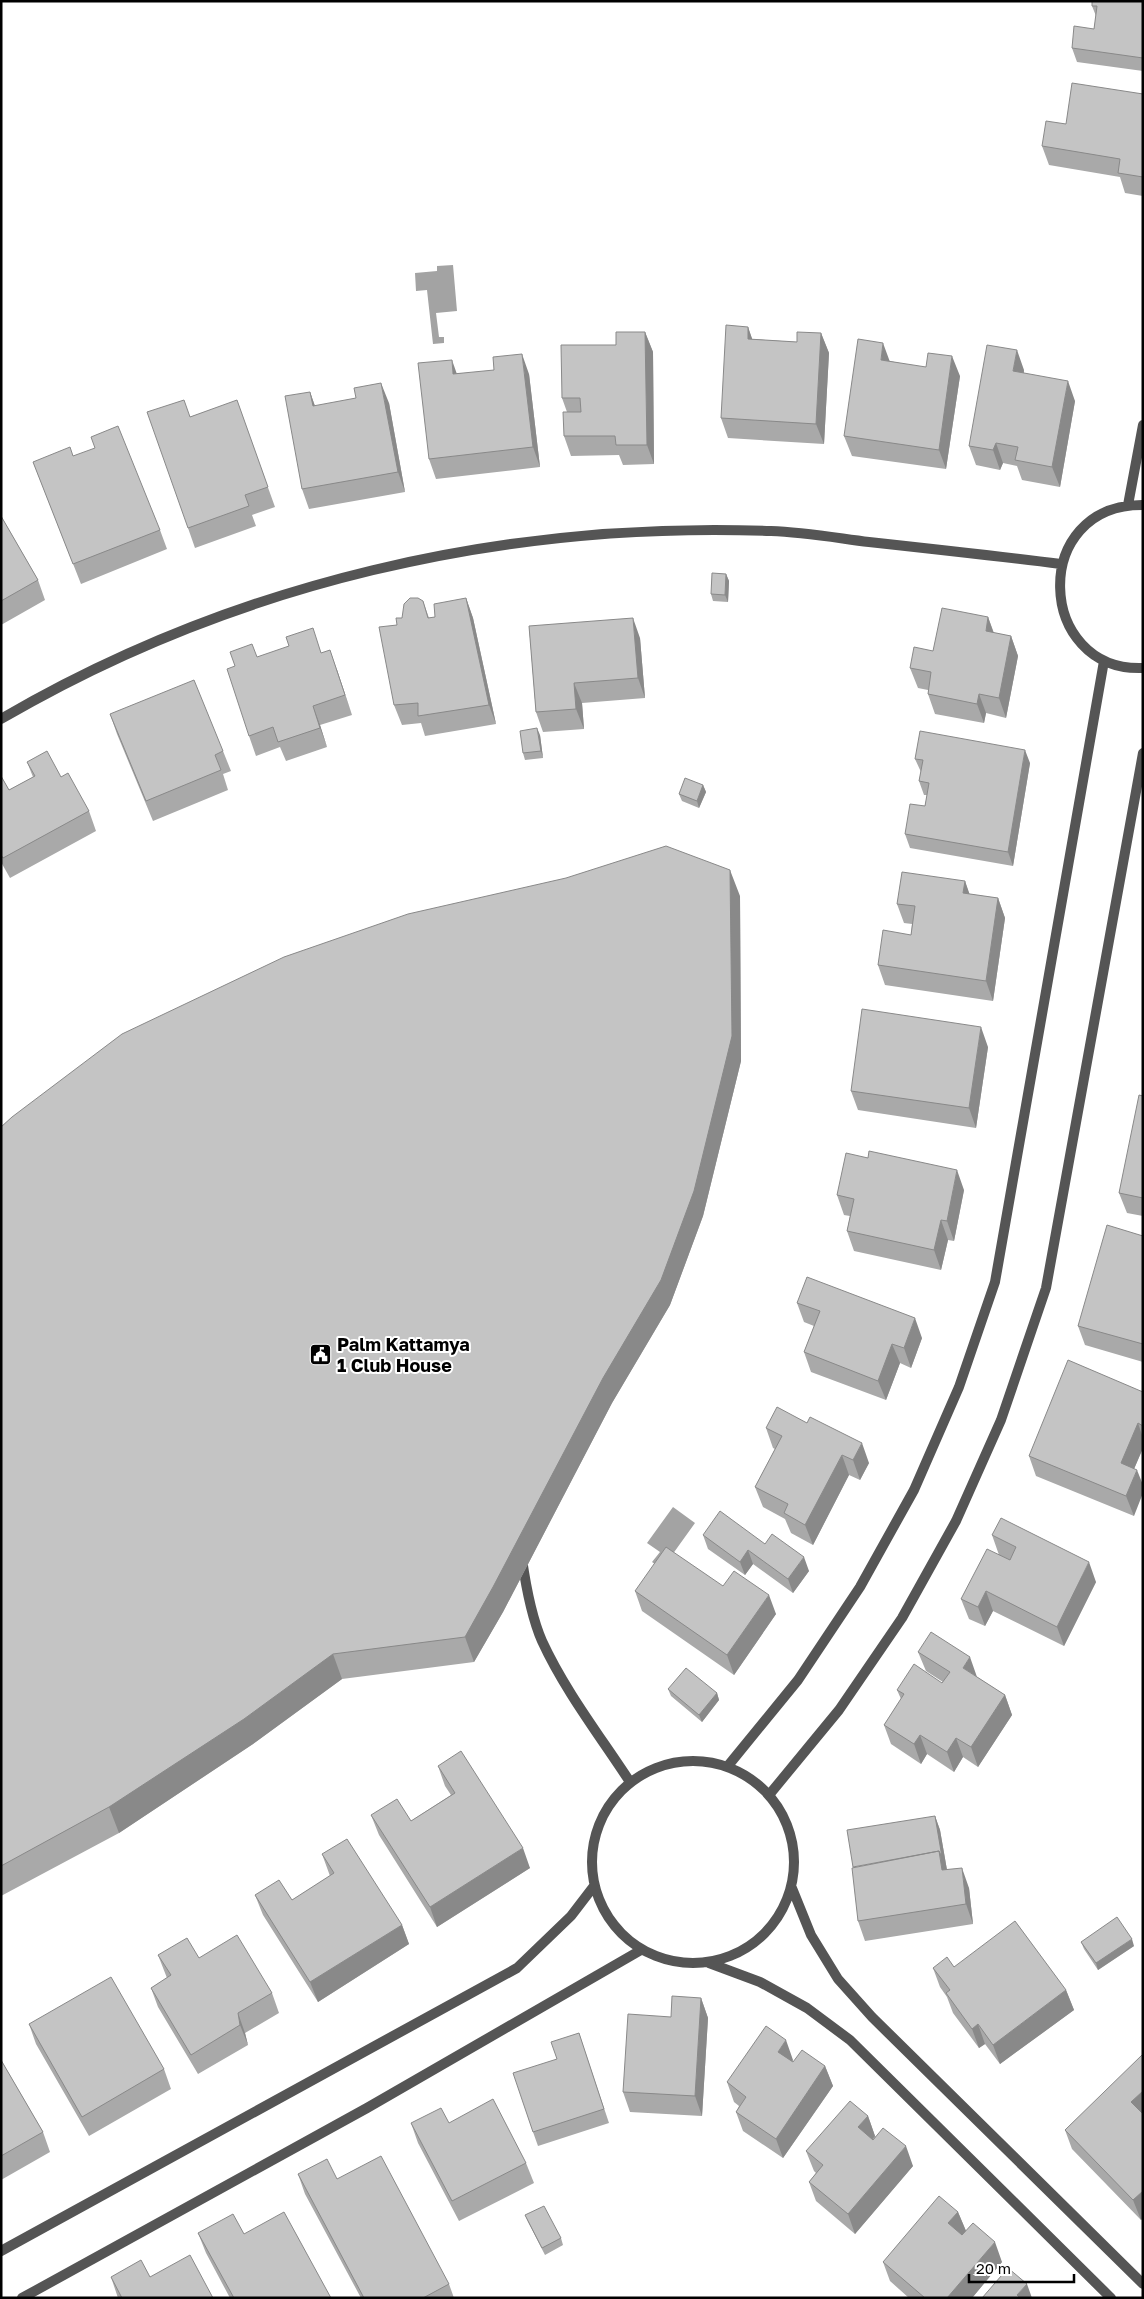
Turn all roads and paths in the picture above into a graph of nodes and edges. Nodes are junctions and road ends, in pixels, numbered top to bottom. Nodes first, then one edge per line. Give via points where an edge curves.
1 (1143, 425) edge
2 (1128, 505) junction
3 (1143, 505) edge
4 (1061, 564) junction
5 (1104, 661) junction
6 (1143, 668) edge
7 (1, 719) edge
8 (1143, 753) edge
9 (522, 1550) edge
10 (727, 1767) junction
11 (630, 1782) junction
12 (769, 1795) junction
13 (594, 1886) junction
14 (792, 1888) junction
15 (641, 1950) junction
16 (709, 1963) junction
17 (1, 2251) edge
18 (1143, 2284) edge
19 (22, 2298) edge
20 (1111, 2298) edge

1 - 2 street
2 - 3 street
2 - 4 street via 1110,509 1086,525 1068,546
4 - 5 street via 1058,592 1065,620 1081,644
4 - 7 street via 773,531 647,530 523,541 400,562 280,595 163,638 50,691
5 - 6 street via 1131,669
5 - 10 street via 995,1282 959,1388 914,1490 860,1587 798,1680
8 - 12 street via 1046,1288 1001,1420 956,1521 902,1618 839,1710
9 - 11 street via 528,1600 542,1641 572,1695
10 - 11 street via 702,1761 677,1762 652,1769
10 - 12 street via 750,1778
11 - 13 street via 610,1803 597,1829 591,1857
12 - 14 street via 787,1823 794,1855
13 - 15 street via 600,1905 611,1922
13 - 17 street via 571,1916 517,1968
14 - 16 street via 775,1924 746,1950
14 - 18 street via 811,1935 838,1979 872,2017
15 - 16 street via 662,1960 685,1964
15 - 19 street via 367,2108
16 - 20 street via 760,1982 807,2008 850,2040

